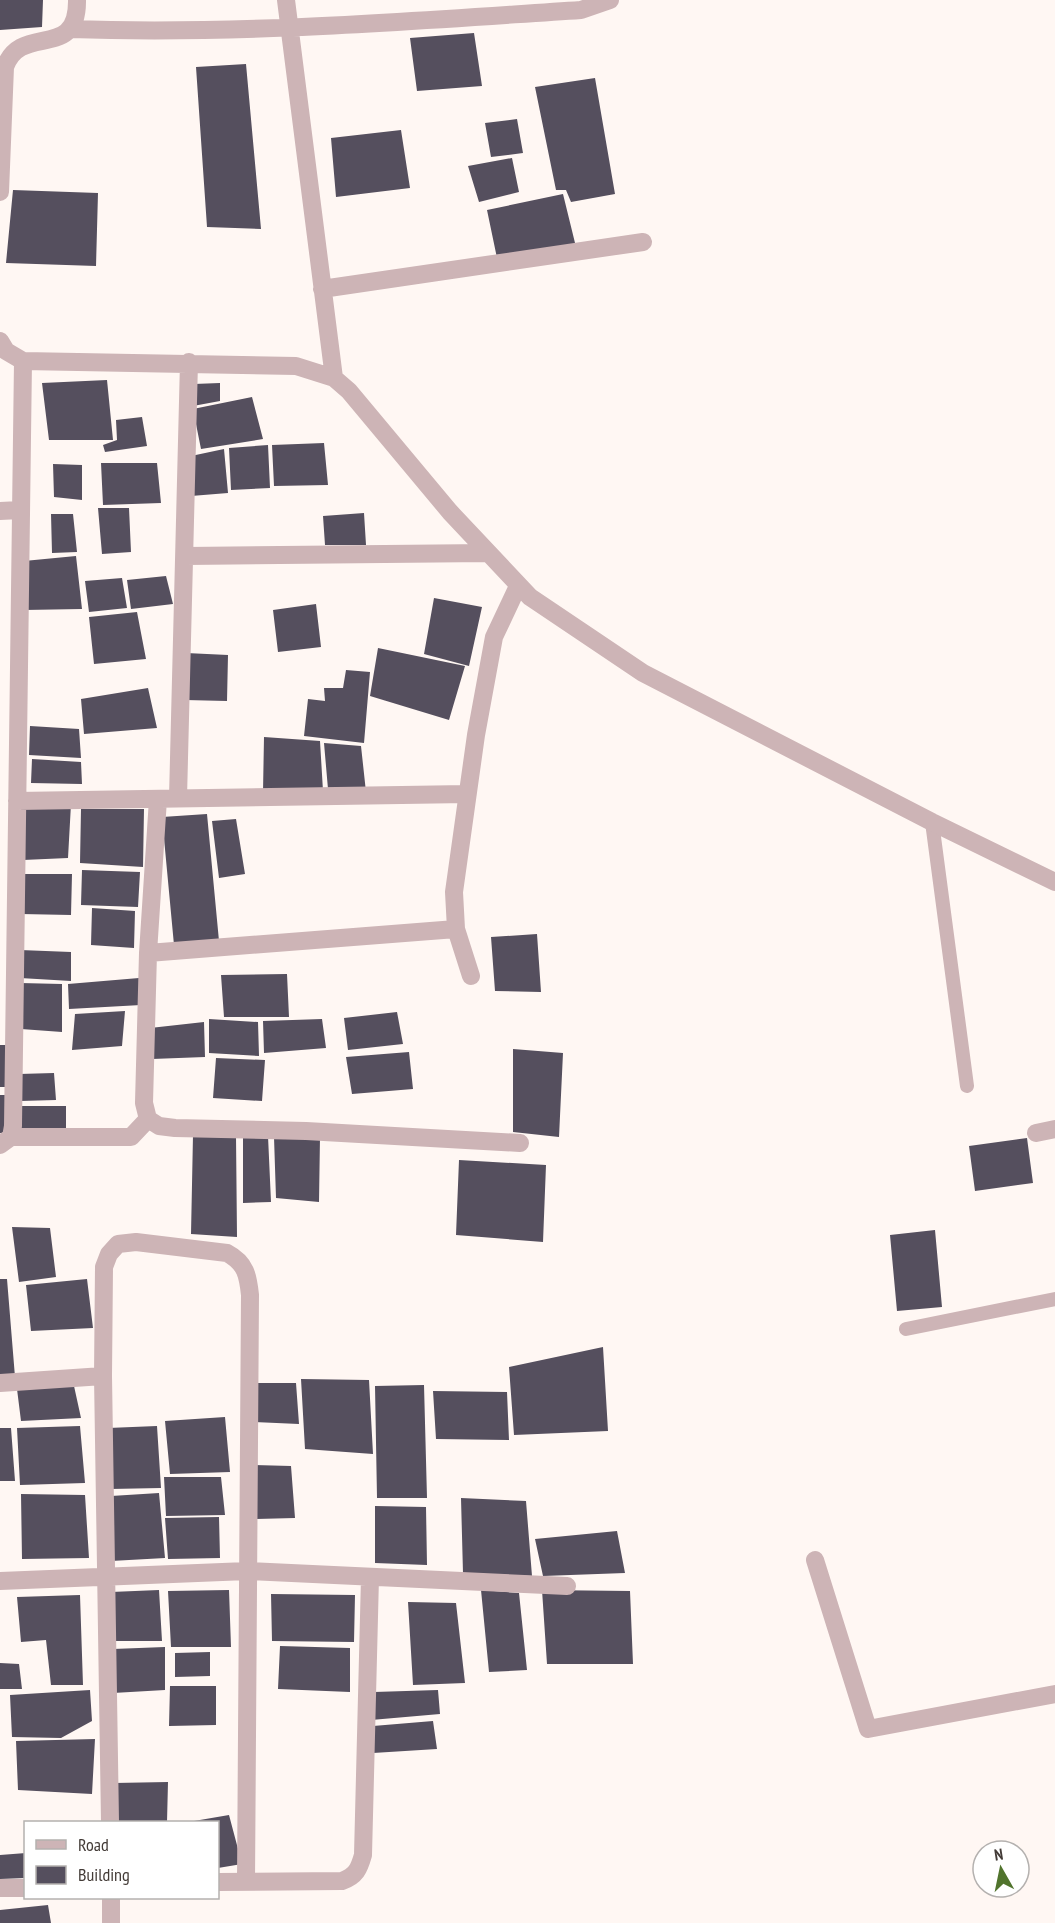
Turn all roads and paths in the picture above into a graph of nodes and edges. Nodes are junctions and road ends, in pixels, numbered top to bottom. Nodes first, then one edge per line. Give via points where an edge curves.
1 (77, 0) edge
2 (286, 0) edge
3 (609, 0) edge
4 (70, 29) junction
5 (289, 30) junction
6 (5, 54) edge
7 (0, 192) edge
8 (643, 242) dead end
9 (322, 289) junction
10 (2, 347) edge
11 (23, 361) junction
12 (189, 362) junction
13 (334, 378) junction
14 (20, 510) junction
15 (0, 511) edge
16 (488, 553) junction
17 (186, 556) junction
18 (524, 592) junction
19 (467, 794) junction
20 (178, 798) junction
21 (158, 799) junction
22 (17, 801) junction
23 (932, 822) junction
24 (1055, 882) edge
25 (456, 929) junction
26 (148, 953) junction
27 (471, 976) dead end
28 (967, 1086) dead end
29 (148, 1119) junction
30 (1055, 1129) edge
31 (1036, 1133) dead end
32 (5, 1141) edge
33 (520, 1143) dead end
34 (1055, 1299) edge
35 (906, 1329) dead end
36 (103, 1376) junction
37 (0, 1383) edge
38 (814, 1560) dead end
39 (247, 1571) junction
40 (370, 1576) junction
41 (106, 1577) junction
42 (0, 1581) edge
43 (567, 1586) dead end
44 (1055, 1694) edge
45 (110, 1821) edge
46 (219, 1882) edge
47 (246, 1882) junction
48 (0, 1888) edge
49 (24, 1888) edge
50 (111, 1899) edge
51 (111, 1923) edge

1 - 4 street via 76,23
2 - 5 street
3 - 5 street via 581,10
4 - 5 street
4 - 6 street
5 - 9 street
6 - 7 street
8 - 9 street
9 - 13 street
10 - 11 street
11 - 12 street
11 - 14 street
12 - 13 street via 297,366
12 - 17 street
13 - 16 street via 350,391
14 - 15 street
14 - 22 street
16 - 17 street
16 - 18 street
17 - 20 street
18 - 19 street via 494,637
18 - 23 street via 643,673
19 - 20 street
19 - 25 street via 454,892
20 - 21 street
21 - 22 street
21 - 26 street
22 - 32 street
23 - 24 street
23 - 28 lane
25 - 26 street
25 - 27 street
26 - 29 street via 144,1103
29 - 32 street via 131,1137
29 - 33 street via 159,1126 175,1128
30 - 31 street
34 - 35 lane
36 - 37 street
36 - 39 street via 104,1267 118,1244 136,1242 227,1253 240,1259 248,1275 250,1295
36 - 41 street
38 - 44 street via 868,1729
39 - 40 street
39 - 41 street
39 - 47 street
40 - 43 street
40 - 47 street via 360,1866 354,1877 342,1881
41 - 42 street
41 - 45 street
46 - 47 street
48 - 49 street
50 - 51 street

